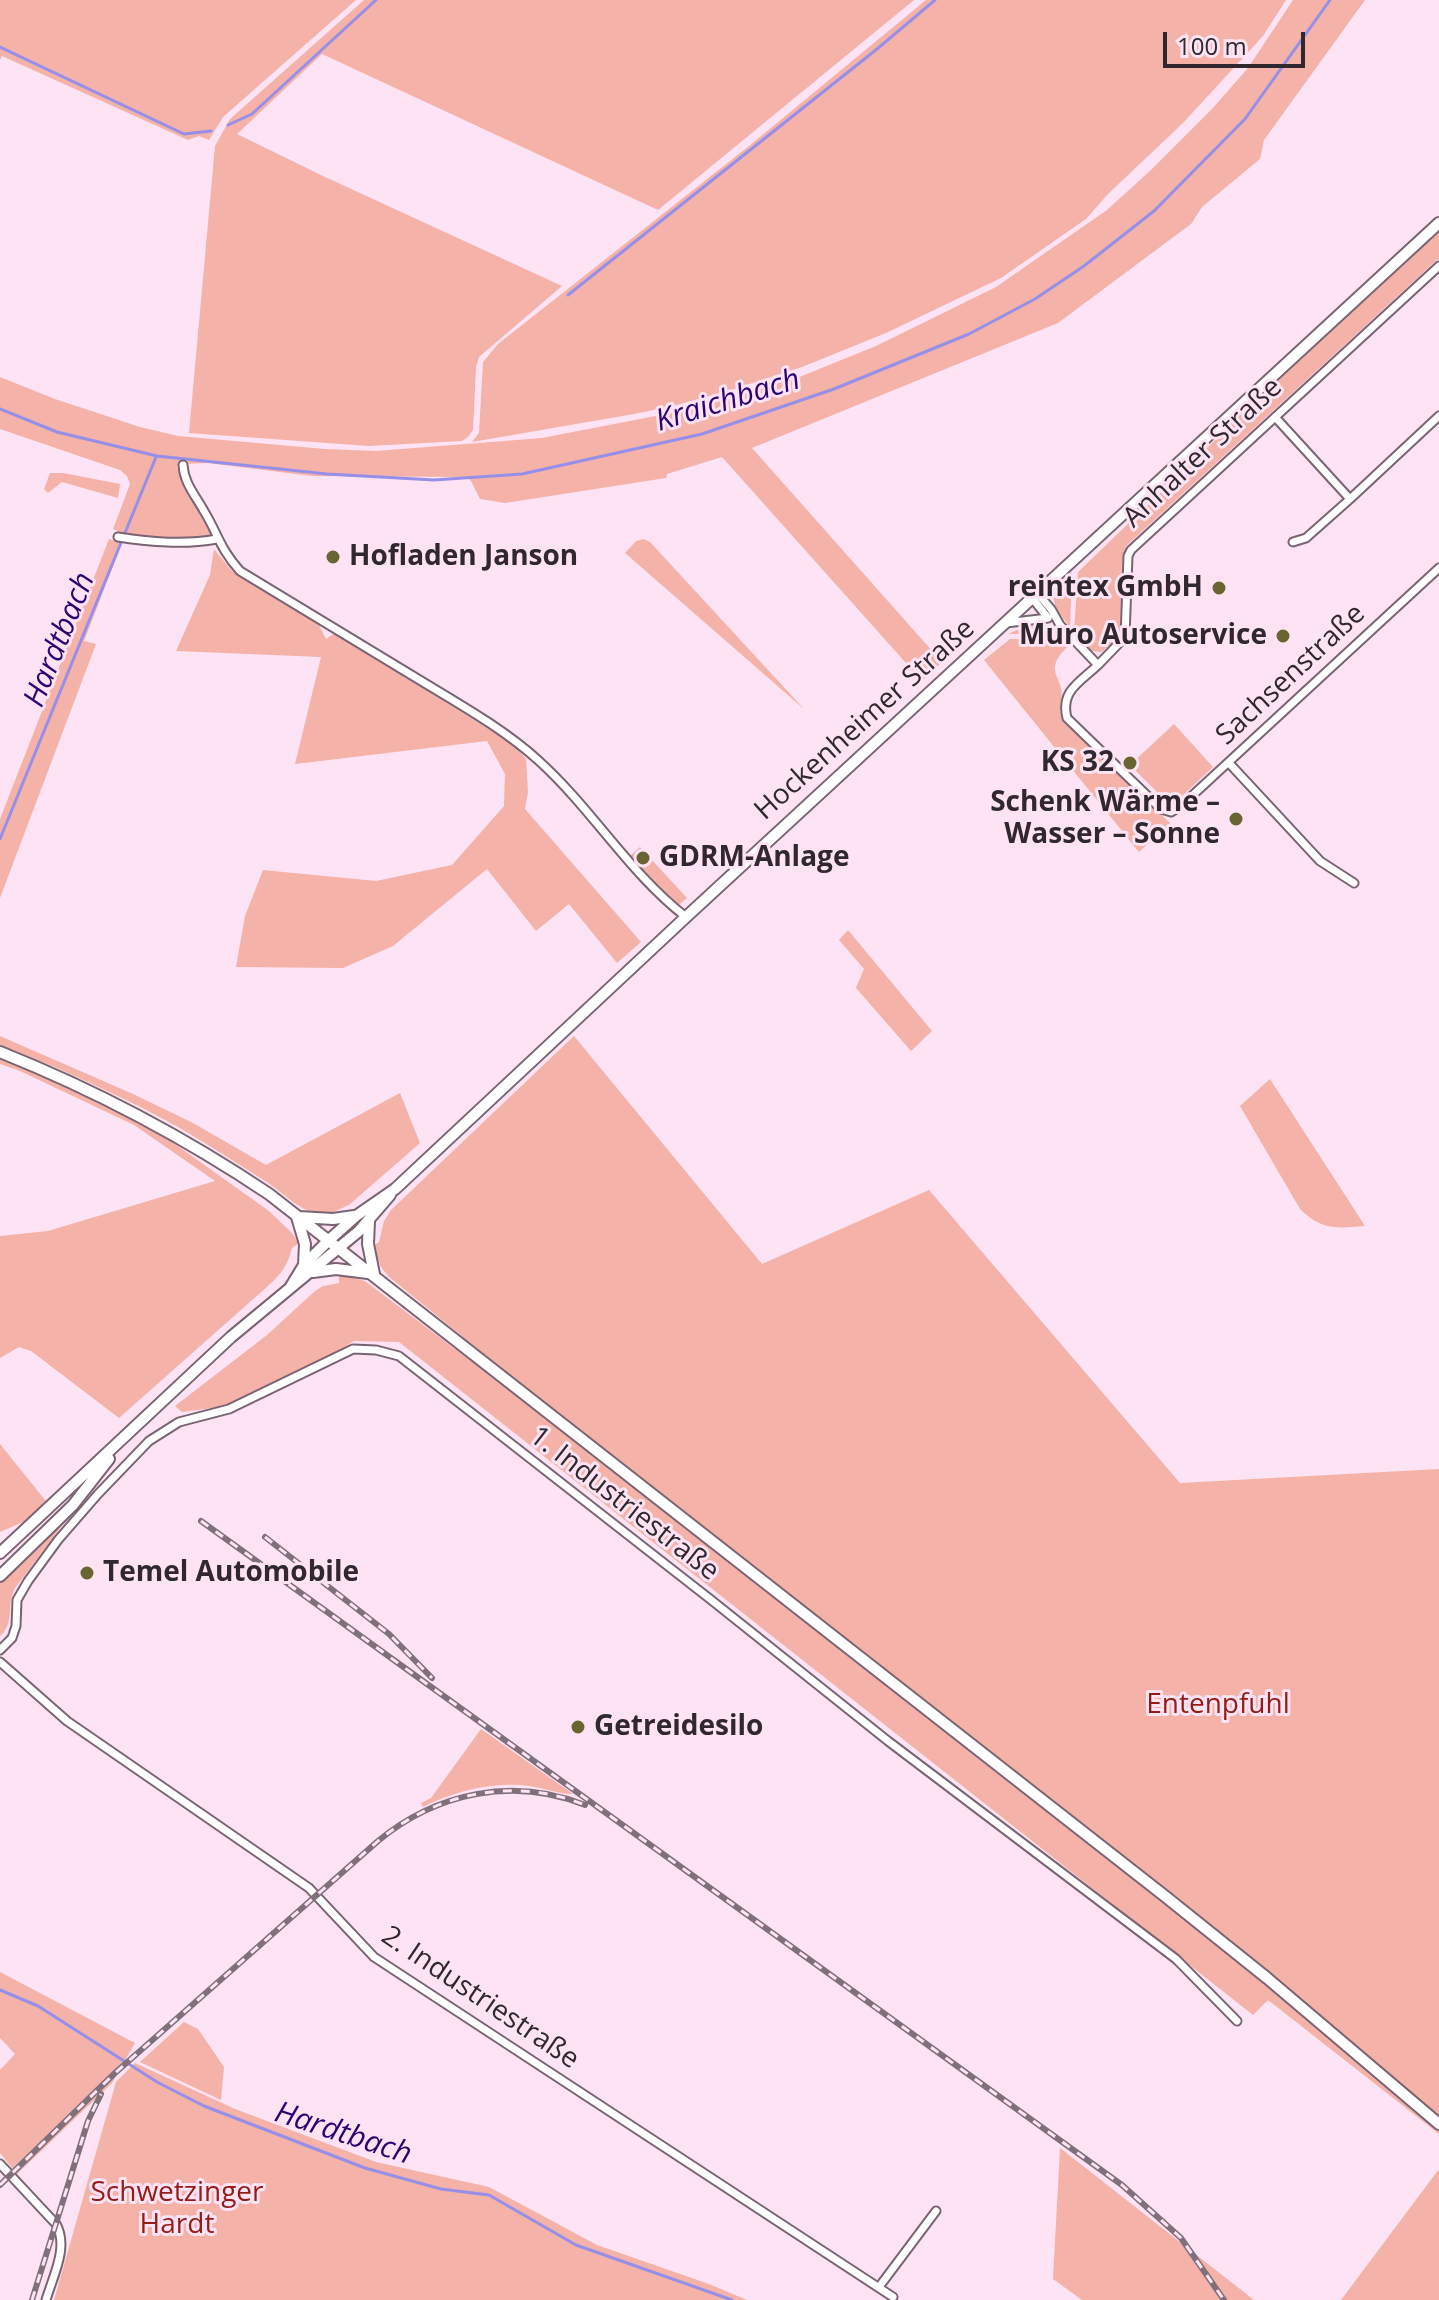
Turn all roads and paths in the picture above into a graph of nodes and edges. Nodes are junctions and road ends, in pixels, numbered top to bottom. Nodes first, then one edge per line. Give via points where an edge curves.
1 (1439, 223) edge
2 (1439, 266) edge
3 (1439, 416) edge
4 (1275, 417) junction
5 (183, 465) dead end
6 (1350, 499) junction
7 (122, 538) dead end
8 (217, 539) junction
9 (1293, 542) dead end
10 (1439, 568) edge
11 (1035, 597) junction
12 (1048, 618) junction
13 (1006, 623) junction
14 (1060, 625) junction
15 (1098, 665) junction
16 (1229, 763) junction
17 (1171, 812) joint
18 (1354, 883) dead end
19 (686, 917) junction
20 (0, 1052) edge
21 (395, 1189) junction
22 (356, 1216) junction
23 (297, 1217) junction
24 (369, 1221) junction
25 (329, 1240) junction
26 (339, 1248) junction
27 (307, 1269) junction
28 (374, 1274) junction
29 (130, 1432) junction
30 (0, 1553) edge
31 (0, 1576) edge
32 (0, 1650) edge
33 (0, 1662) edge
34 (1117, 1900) dead end
35 (1107, 1907) junction
36 (1237, 2021) dead end
37 (1439, 2124) edge
38 (0, 2164) edge
39 (936, 2211) dead end
40 (879, 2287) junction
41 (893, 2297) dead end
42 (46, 2300) edge

1 - 11 main road, Hockenheimer Straße
2 - 4 street, Anhalter Straße
3 - 6 street
4 - 6 street
4 - 15 street, Anhalter Straße via 1131,550 1125,637
5 - 8 street via 185,479
6 - 9 street via 1306,538
7 - 8 street via 192,543
8 - 19 street via 240,571 517,742
10 - 16 street, Sachsenstraße
11 - 12 street
11 - 13 main road, Hockenheimer Straße
11 - 14 street
12 - 13 street
12 - 14 street
13 - 19 main road, Hockenheimer Straße
14 - 15 street
15 - 17 street, Anhalter Straße via 1067,695 1067,718 1161,809
16 - 17 street, Sachsenstraße
16 - 18 street via 1320,861
19 - 21 main road, Hockenheimer Straße
20 - 23 main road via 166,1129
21 - 22 main road, Hockenheimer Straße
21 - 24 main road, Hockenheimer Straße
22 - 23 main road
22 - 25 main road, Hockenheimer Straße
23 - 25 main road
23 - 27 main road
24 - 26 main road, Hockenheimer Straße
24 - 28 main road
25 - 26 main road
25 - 27 main road, Hockenheimer Straße
26 - 27 main road, Hockenheimer Straße
26 - 28 main road
27 - 28 main road
27 - 29 main road, Hockenheimer Straße
28 - 37 main road via 1166,1897
29 - 30 main road
29 - 31 main road via 73,1505
32 - 35 street, 1. Industriestraße via 13,1634 17,1600 28,1581 58,1540 149,1441 179,1422 229,1409 353,1349 376,1350 399,1356
33 - 40 street, 2. Industriestraße via 67,1721 309,1888 374,1957
34 - 35 street
35 - 36 street, 1. Industriestraße via 1176,1959
38 - 42 street via 56,2224 62,2240
39 - 40 street
40 - 41 street, 2. Industriestraße

